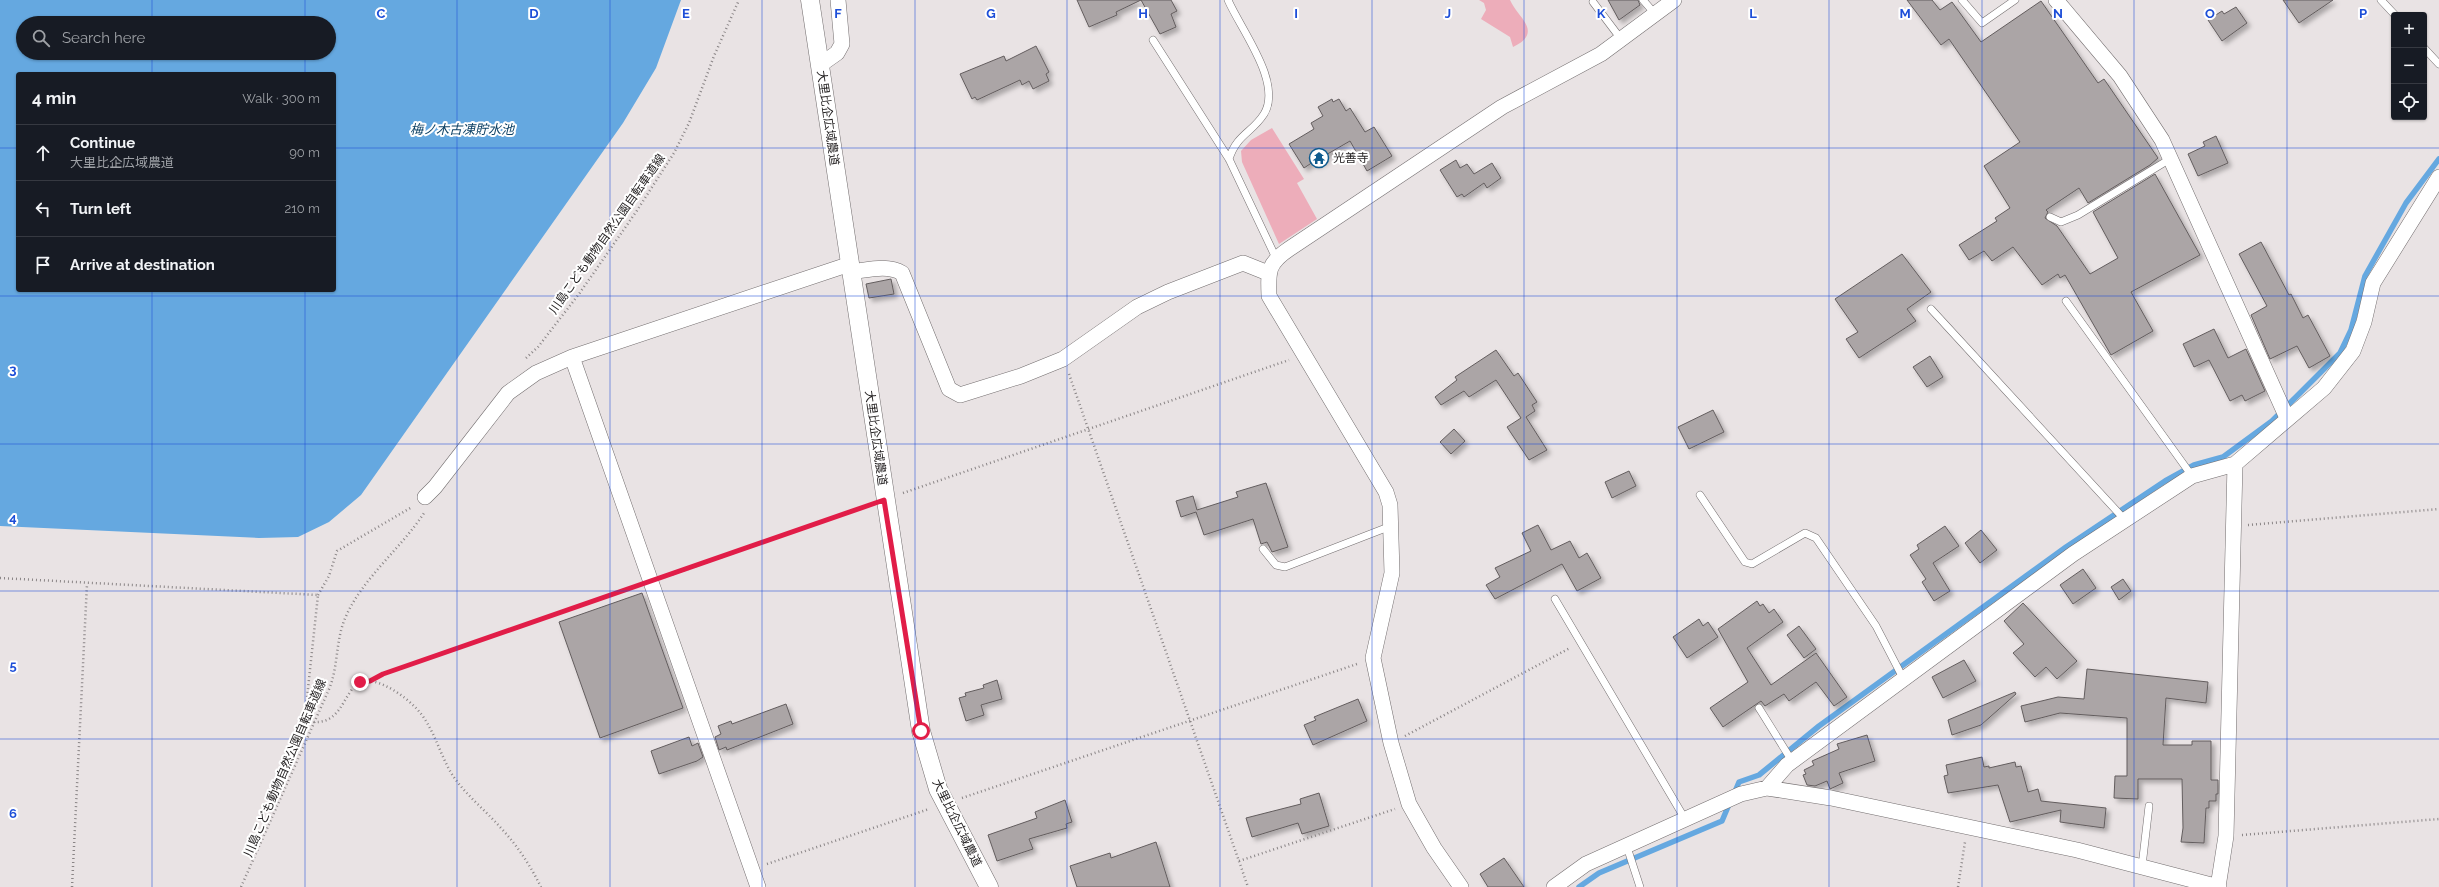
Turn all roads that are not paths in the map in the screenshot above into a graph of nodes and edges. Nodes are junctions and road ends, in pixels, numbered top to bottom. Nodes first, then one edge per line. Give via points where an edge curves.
1 (810, 0) edge
2 (838, 0) edge
3 (1228, 0) edge
4 (1643, 0) edge
5 (1674, 0) edge
6 (1962, 0) edge
7 (2015, 0) edge
8 (2056, 0) edge
9 (2381, 0) edge
10 (1594, 2) dead end
11 (2392, 12) edge
12 (1655, 14) junction
13 (1621, 39) junction
14 (1153, 40) dead end
15 (2427, 51) edge
16 (2439, 64) edge
17 (820, 65) junction
18 (1229, 159) junction
19 (2170, 160) junction
20 (2439, 177) edge
21 (2050, 217) dead end
22 (1276, 258) junction
23 (850, 268) junction
24 (1268, 273) junction
25 (2066, 301) dead end
26 (1931, 309) dead end
27 (572, 357) junction
28 (2287, 418) junction
29 (2235, 464) junction
30 (2192, 476) junction
31 (1700, 495) dead end
32 (425, 497) road end
33 (2125, 520) junction
34 (1392, 526) junction
35 (1263, 549) dead end
36 (1555, 600) dead end
37 (1903, 678) junction
38 (1759, 708) dead end
39 (1792, 761) junction
40 (1767, 788) junction
41 (2149, 806) dead end
42 (1685, 819) junction
43 (1627, 847) junction
44 (2142, 866) junction
45 (758, 887) edge
46 (989, 887) edge
47 (1461, 887) edge
48 (1554, 887) edge
49 (1640, 887) edge
50 (2219, 887) edge

1 - 17 street, 大里比企広域農道
2 - 17 street via 842,44 837,53
3 - 18 lane via 1266,75 1270,90 1270,101 1260,121 1240,136
4 - 12 lane
5 - 12 street
6 - 7 lane via 1982,23
8 - 19 street via 2120,76 2153,125
9 - 11 lane
10 - 13 lane
12 - 13 street
13 - 22 street via 1601,54 1502,107
14 - 18 lane
15 - 16 lane
17 - 23 street, 大里比企広域農道
18 - 22 lane
19 - 21 lane via 2078,216 2061,222
19 - 28 street
20 - 28 street via 2374,283 2353,351 2324,388
22 - 24 street
23 - 24 street via 886,268 902,273 949,389 960,395 1021,376 1063,359 1137,307 1168,292 1243,264
23 - 27 street
23 - 46 street, 大里比企広域農道 via 921,731 938,789
24 - 34 street via 1269,296 1386,492
25 - 30 lane
26 - 33 lane
27 - 32 street via 536,373 508,393
27 - 45 street
28 - 29 street
29 - 30 street
29 - 50 street via 2226,836
30 - 33 street
31 - 37 lane via 1745,562 1752,564 1805,533 1816,538 1876,626
33 - 37 street via 2073,554
34 - 35 lane via 1285,567 1276,565
34 - 47 street via 1392,573 1373,658 1391,743 1409,804 1434,848
36 - 42 lane
37 - 39 street
38 - 39 lane
39 - 40 street
40 - 42 street via 1741,794
40 - 44 street via 1831,798 1968,826
41 - 44 lane
42 - 43 street
43 - 48 street via 1586,864
43 - 49 lane
44 - 50 street

